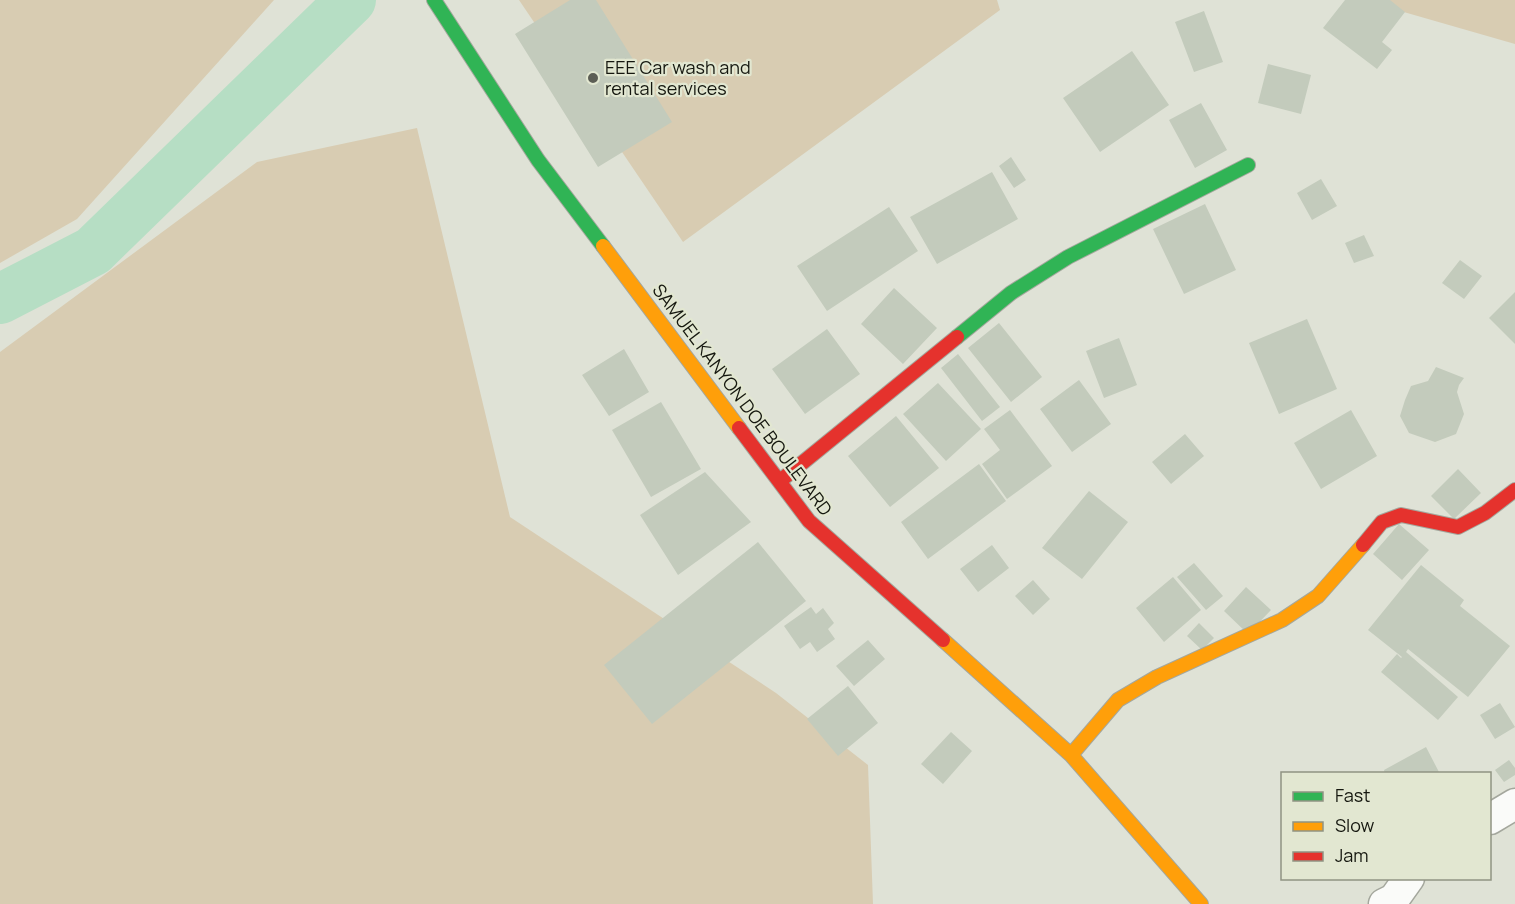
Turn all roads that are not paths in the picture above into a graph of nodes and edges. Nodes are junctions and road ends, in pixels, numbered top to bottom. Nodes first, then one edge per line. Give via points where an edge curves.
1 (434, 0) edge
2 (1248, 165) dead end
3 (780, 482) junction
4 (1515, 490) edge
5 (1071, 755) junction
6 (1515, 804) edge
7 (1491, 818) edge
8 (1408, 880) edge
9 (1201, 904) edge
10 (1384, 904) edge

1 - 3 street, SAMUEL KANYON DOE BOULEVARD via 538,160
2 - 3 street via 1068,257 1011,293
3 - 5 street, SAMUEL KANYON DOE BOULEVARD via 809,521
4 - 5 street via 1458,527 1401,516 1382,522 1318,596 1281,620 1157,677 1118,700
5 - 9 street, SAMUEL KANYON DOE BOULEVARD
6 - 7 street
8 - 10 street via 1394,899

